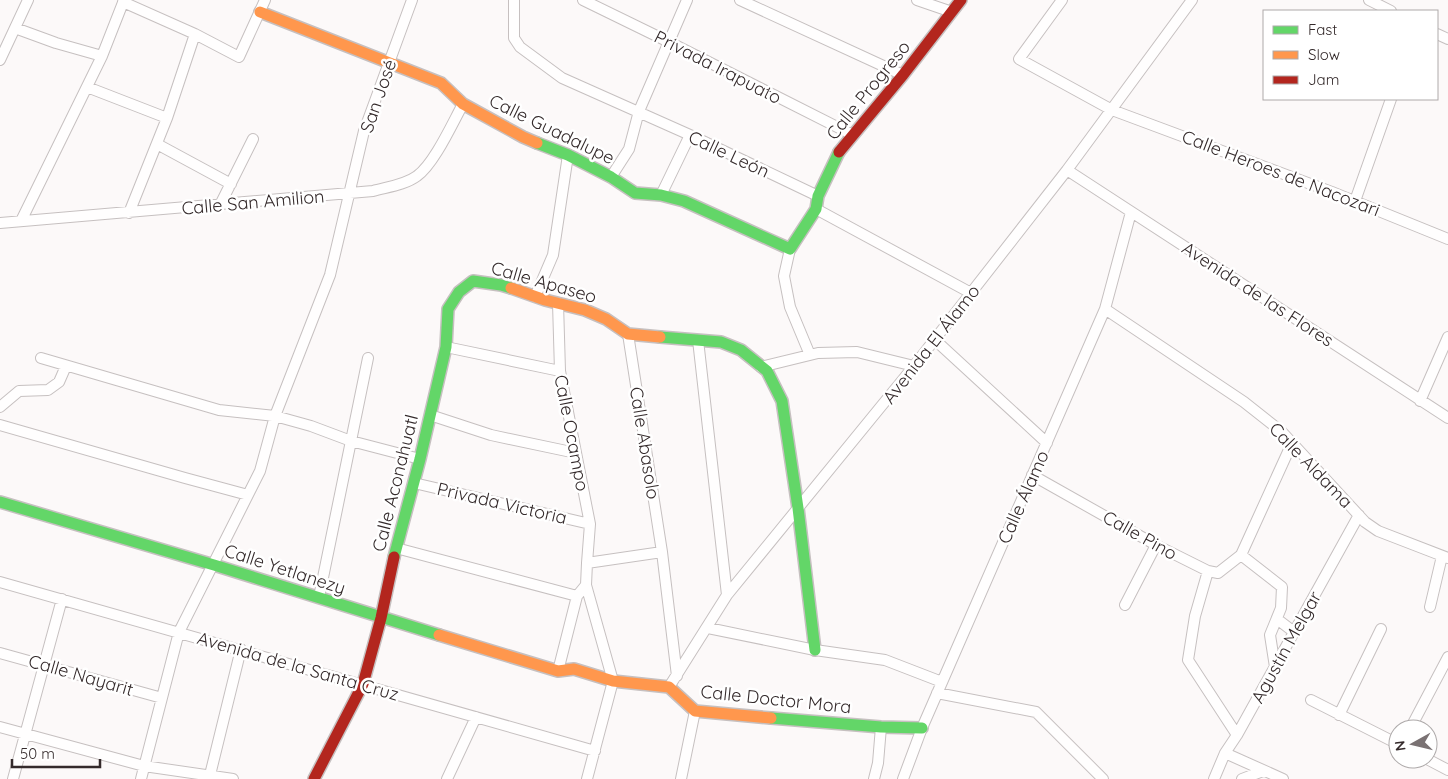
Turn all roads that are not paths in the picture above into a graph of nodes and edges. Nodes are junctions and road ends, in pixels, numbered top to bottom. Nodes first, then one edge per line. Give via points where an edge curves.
1 (28, 0) edge
2 (265, 0) edge
3 (412, 0) edge
4 (514, 0) edge
5 (583, 0) edge
6 (687, 0) edge
7 (740, 0) edge
8 (917, 0) edge
9 (961, 0) edge
10 (1062, 0) edge
11 (1192, 0) edge
12 (1369, 0) edge
13 (123, 1) edge
14 (1389, 10) edge
15 (260, 12) junction
16 (952, 12) junction
17 (16, 28) junction
18 (195, 34) junction
19 (669, 42) junction
20 (102, 56) junction
21 (0, 60) edge
22 (389, 63) junction
23 (903, 75) junction
24 (87, 87) junction
25 (1391, 100) edge
26 (463, 104) junction
27 (1112, 110) junction
28 (639, 112) junction
29 (167, 118) junction
30 (690, 135) junction
31 (853, 135) junction
32 (253, 139) dead end
33 (157, 144) junction
34 (568, 155) junction
35 (1067, 170) junction
36 (611, 177) junction
37 (231, 184) junction
38 (349, 193) junction
39 (660, 195) junction
40 (818, 196) junction
41 (1355, 201) junction
42 (220, 205) junction
43 (816, 209) junction
44 (1131, 212) junction
45 (129, 213) junction
46 (21, 221) junction
47 (0, 223) edge
48 (1448, 239) edge
49 (790, 249) junction
50 (459, 292) joint
51 (971, 293) junction
52 (535, 297) junction
53 (558, 303) junction
54 (1105, 309) junction
55 (628, 334) junction
56 (1448, 337) edge
57 (934, 339) junction
58 (698, 340) junction
59 (446, 347) junction
60 (810, 355) junction
61 (41, 358) dead end
62 (368, 358) dead end
63 (66, 366) junction
64 (914, 366) junction
65 (761, 367) junction
66 (560, 371) junction
67 (1420, 400) junction
68 (0, 407) edge
69 (430, 415) junction
70 (275, 416) junction
71 (1448, 418) edge
72 (0, 425) edge
73 (351, 440) junction
74 (1292, 442) junction
75 (1047, 443) junction
76 (576, 453) junction
77 (420, 459) junction
78 (1032, 475) junction
79 (414, 483) junction
80 (248, 495) junction
81 (0, 502) edge
82 (798, 508) junction
83 (1359, 515) junction
84 (590, 524) junction
85 (1156, 545) junction
86 (396, 548) junction
87 (662, 552) junction
88 (1241, 555) junction
89 (1445, 557) edge
90 (587, 563) junction
91 (214, 564) junction
92 (1213, 572) junction
93 (0, 582) edge
94 (586, 585) junction
95 (728, 595) junction
96 (577, 596) junction
97 (319, 597) junction
98 (62, 599) junction
99 (1125, 605) dead end
100 (1430, 607) dead end
101 (381, 618) junction
102 (1277, 619) junction
103 (708, 628) junction
104 (1381, 629) dead end
105 (178, 632) junction
106 (1294, 632) junction
107 (241, 650) junction
108 (815, 650) junction
109 (0, 652) edge
110 (1448, 657) edge
111 (45, 664) junction
112 (1274, 667) junction
113 (558, 671) junction
114 (678, 676) junction
115 (613, 681) junction
116 (942, 682) junction
117 (364, 684) junction
118 (669, 687) junction
119 (937, 693) junction
120 (162, 698) junction
121 (1311, 700) dead end
122 (695, 711) junction
123 (1339, 715) junction
124 (476, 717) junction
125 (1415, 719) edge
126 (0, 727) edge
127 (881, 727) junction
128 (922, 728) junction
129 (26, 734) junction
130 (1237, 734) junction
131 (1388, 739) edge
132 (595, 751) junction
133 (1225, 753) junction
134 (144, 766) junction
135 (1263, 771) junction
136 (210, 776) junction
137 (13, 779) edge
138 (141, 779) edge
139 (233, 779) edge
140 (314, 779) edge
141 (447, 779) edge
142 (586, 779) edge
143 (681, 779) edge
144 (874, 779) edge
145 (903, 779) edge
146 (1103, 779) edge
147 (1214, 779) edge
148 (1242, 779) edge
149 (1283, 779) edge

1 - 17 street
2 - 15 street
3 - 22 street, San José
4 - 28 street, Calle León via 514,38 520,47 562,78
5 - 19 street, Privada Irapuato
6 - 19 street
7 - 23 street
8 - 16 street
9 - 16 street, Calle Progreso
10 - 27 street, Calle Heroes de Nacozari via 1019,59
11 - 27 street, Avenida El Álamo
12 - 14 street
13 - 18 street
13 - 20 street
15 - 18 street via 239,57
15 - 22 street, Calle Guadalupe
16 - 23 street, Calle Progreso
17 - 20 street
17 - 21 street
18 - 29 street
19 - 28 street
19 - 31 street, Privada Irapuato
20 - 24 street
22 - 26 street, Calle Guadalupe via 441,84
22 - 38 street, San José via 364,131
23 - 31 street, Calle Progreso
24 - 29 street
24 - 46 street
25 - 41 street
26 - 34 street, Calle Guadalupe via 524,137
26 - 38 street, Calle San Amilion via 428,166 416,177 373,191
27 - 35 street, Avenida El Álamo
27 - 41 street, Calle Heroes de Nacozari
28 - 30 street, Calle León
28 - 36 street via 628,149
29 - 33 street
30 - 39 street
30 - 40 street, Calle León
31 - 40 street, Calle Progreso via 841,149
32 - 37 street
33 - 37 street
33 - 45 street
34 - 36 street, Calle Guadalupe
34 - 52 street via 553,255
35 - 44 street, Avenida de las Flores
35 - 51 street, Avenida El Álamo
36 - 39 street, Calle Guadalupe via 634,193
37 - 42 street
38 - 42 street, Calle San Amilion
38 - 70 street, San José via 330,275
39 - 49 street, Calle Guadalupe via 684,201
40 - 43 street, Calle Progreso
41 - 48 street, Calle Heroes de Nacozari
42 - 45 street, Calle San Amilion
43 - 49 street
43 - 51 street
44 - 54 street, Calle Álamo
44 - 67 street, Avenida de las Flores
45 - 46 street, Calle San Amilion
46 - 47 street, Calle San Amilion
49 - 60 street via 784,276 790,307
50 - 52 street, Calle Apaseo via 473,281 501,285
50 - 59 street, Calle Aconahuatl via 448,309
51 - 57 street, Avenida El Álamo
52 - 53 street, Calle Apaseo
53 - 55 street, Calle Apaseo via 606,319
53 - 66 street, Calle Ocampo
54 - 74 street, Calle Aldama via 1244,402
54 - 75 street, Calle Álamo
55 - 58 street, Calle Apaseo
55 - 87 street, Calle Abasolo
56 - 67 street
57 - 64 street, Avenida El Álamo
57 - 75 street
58 - 65 street, Calle Apaseo via 721,342 740,350
58 - 95 street
59 - 66 street
59 - 69 street, Calle Aconahuatl
60 - 64 street via 857,352
60 - 65 street
61 - 63 street
62 - 73 street
63 - 68 street via 59,382 48,390 20,391
63 - 70 street via 219,410
64 - 82 street, Avenida El Álamo
65 - 82 street, Calle Apaseo via 767,371 782,401
66 - 76 street, Calle Ocampo
67 - 71 street, Avenida de las Flores
69 - 76 street via 491,435
69 - 77 street, Calle Aconahuatl
70 - 73 street
70 - 80 street, San José via 260,471
72 - 80 street
73 - 77 street
73 - 97 street
74 - 83 street, Calle Aldama
74 - 88 street
75 - 78 street, Calle Álamo
76 - 84 street, Calle Ocampo
77 - 79 street, Calle Aconahuatl
78 - 85 street, Calle Pino
78 - 116 street, Calle Álamo
79 - 84 street, Privada Victoria
79 - 86 street, Calle Aconahuatl
80 - 91 street, San José
81 - 91 street, Calle Yetlanezy
82 - 95 street, Avenida El Álamo
82 - 108 street, Calle Apaseo
83 - 89 street, Calle Aldama via 1378,531
83 - 106 street, Agustín Melgar
84 - 90 street, Calle Ocampo
85 - 92 street, Calle Pino
85 - 99 street
86 - 96 street
86 - 101 street, Calle Aconahuatl
87 - 90 street
87 - 114 street, Calle Abasolo
88 - 92 street
88 - 102 street via 1282,587
89 - 100 street
90 - 94 street, Calle Ocampo
91 - 97 street, Calle Yetlanezy
91 - 105 street, San José
92 - 130 street via 1194,616 1188,660
93 - 98 street, Avenida de la Santa Cruz
94 - 96 street
94 - 115 street, Calle Ocampo
95 - 103 street, Avenida El Álamo
96 - 113 street
97 - 101 street, Calle Yetlanezy
98 - 105 street, Avenida de la Santa Cruz
98 - 111 street
101 - 113 street, Calle Yetlanezy
101 - 117 street, Calle Aconahuatl
102 - 106 street
102 - 112 street via 1270,635
103 - 108 street
103 - 114 street, Avenida El Álamo
104 - 123 street
105 - 107 street, Avenida de la Santa Cruz
105 - 120 street, San José
106 - 112 street, Agustín Melgar
107 - 117 street, Avenida de la Santa Cruz
107 - 136 street
108 - 116 street via 885,660
109 - 111 street, Calle Nayarit
110 - 125 street
111 - 120 street, Calle Nayarit
111 - 129 street
112 - 130 street, Agustín Melgar
113 - 115 street via 574,669
114 - 118 street, Avenida El Álamo
115 - 118 street
115 - 132 street
116 - 119 street, Calle Álamo
117 - 124 street, Avenida de la Santa Cruz
117 - 140 street, Calle Aconahuatl
118 - 122 street, Calle Doctor Mora
119 - 128 street, Calle Álamo
119 - 146 street via 1036,712
120 - 134 street, San José
121 - 123 street
122 - 127 street, Calle Doctor Mora
122 - 143 street
123 - 131 street
124 - 132 street, Avenida de la Santa Cruz
124 - 141 street
126 - 129 street
127 - 128 street, Calle Doctor Mora
127 - 144 street
128 - 145 street, Calle Álamo
129 - 134 street
129 - 137 street
130 - 133 street, Agustín Melgar
132 - 142 street
133 - 135 street
133 - 147 street, Agustín Melgar
134 - 136 street
134 - 138 street, San José
135 - 148 street
135 - 149 street
136 - 139 street

